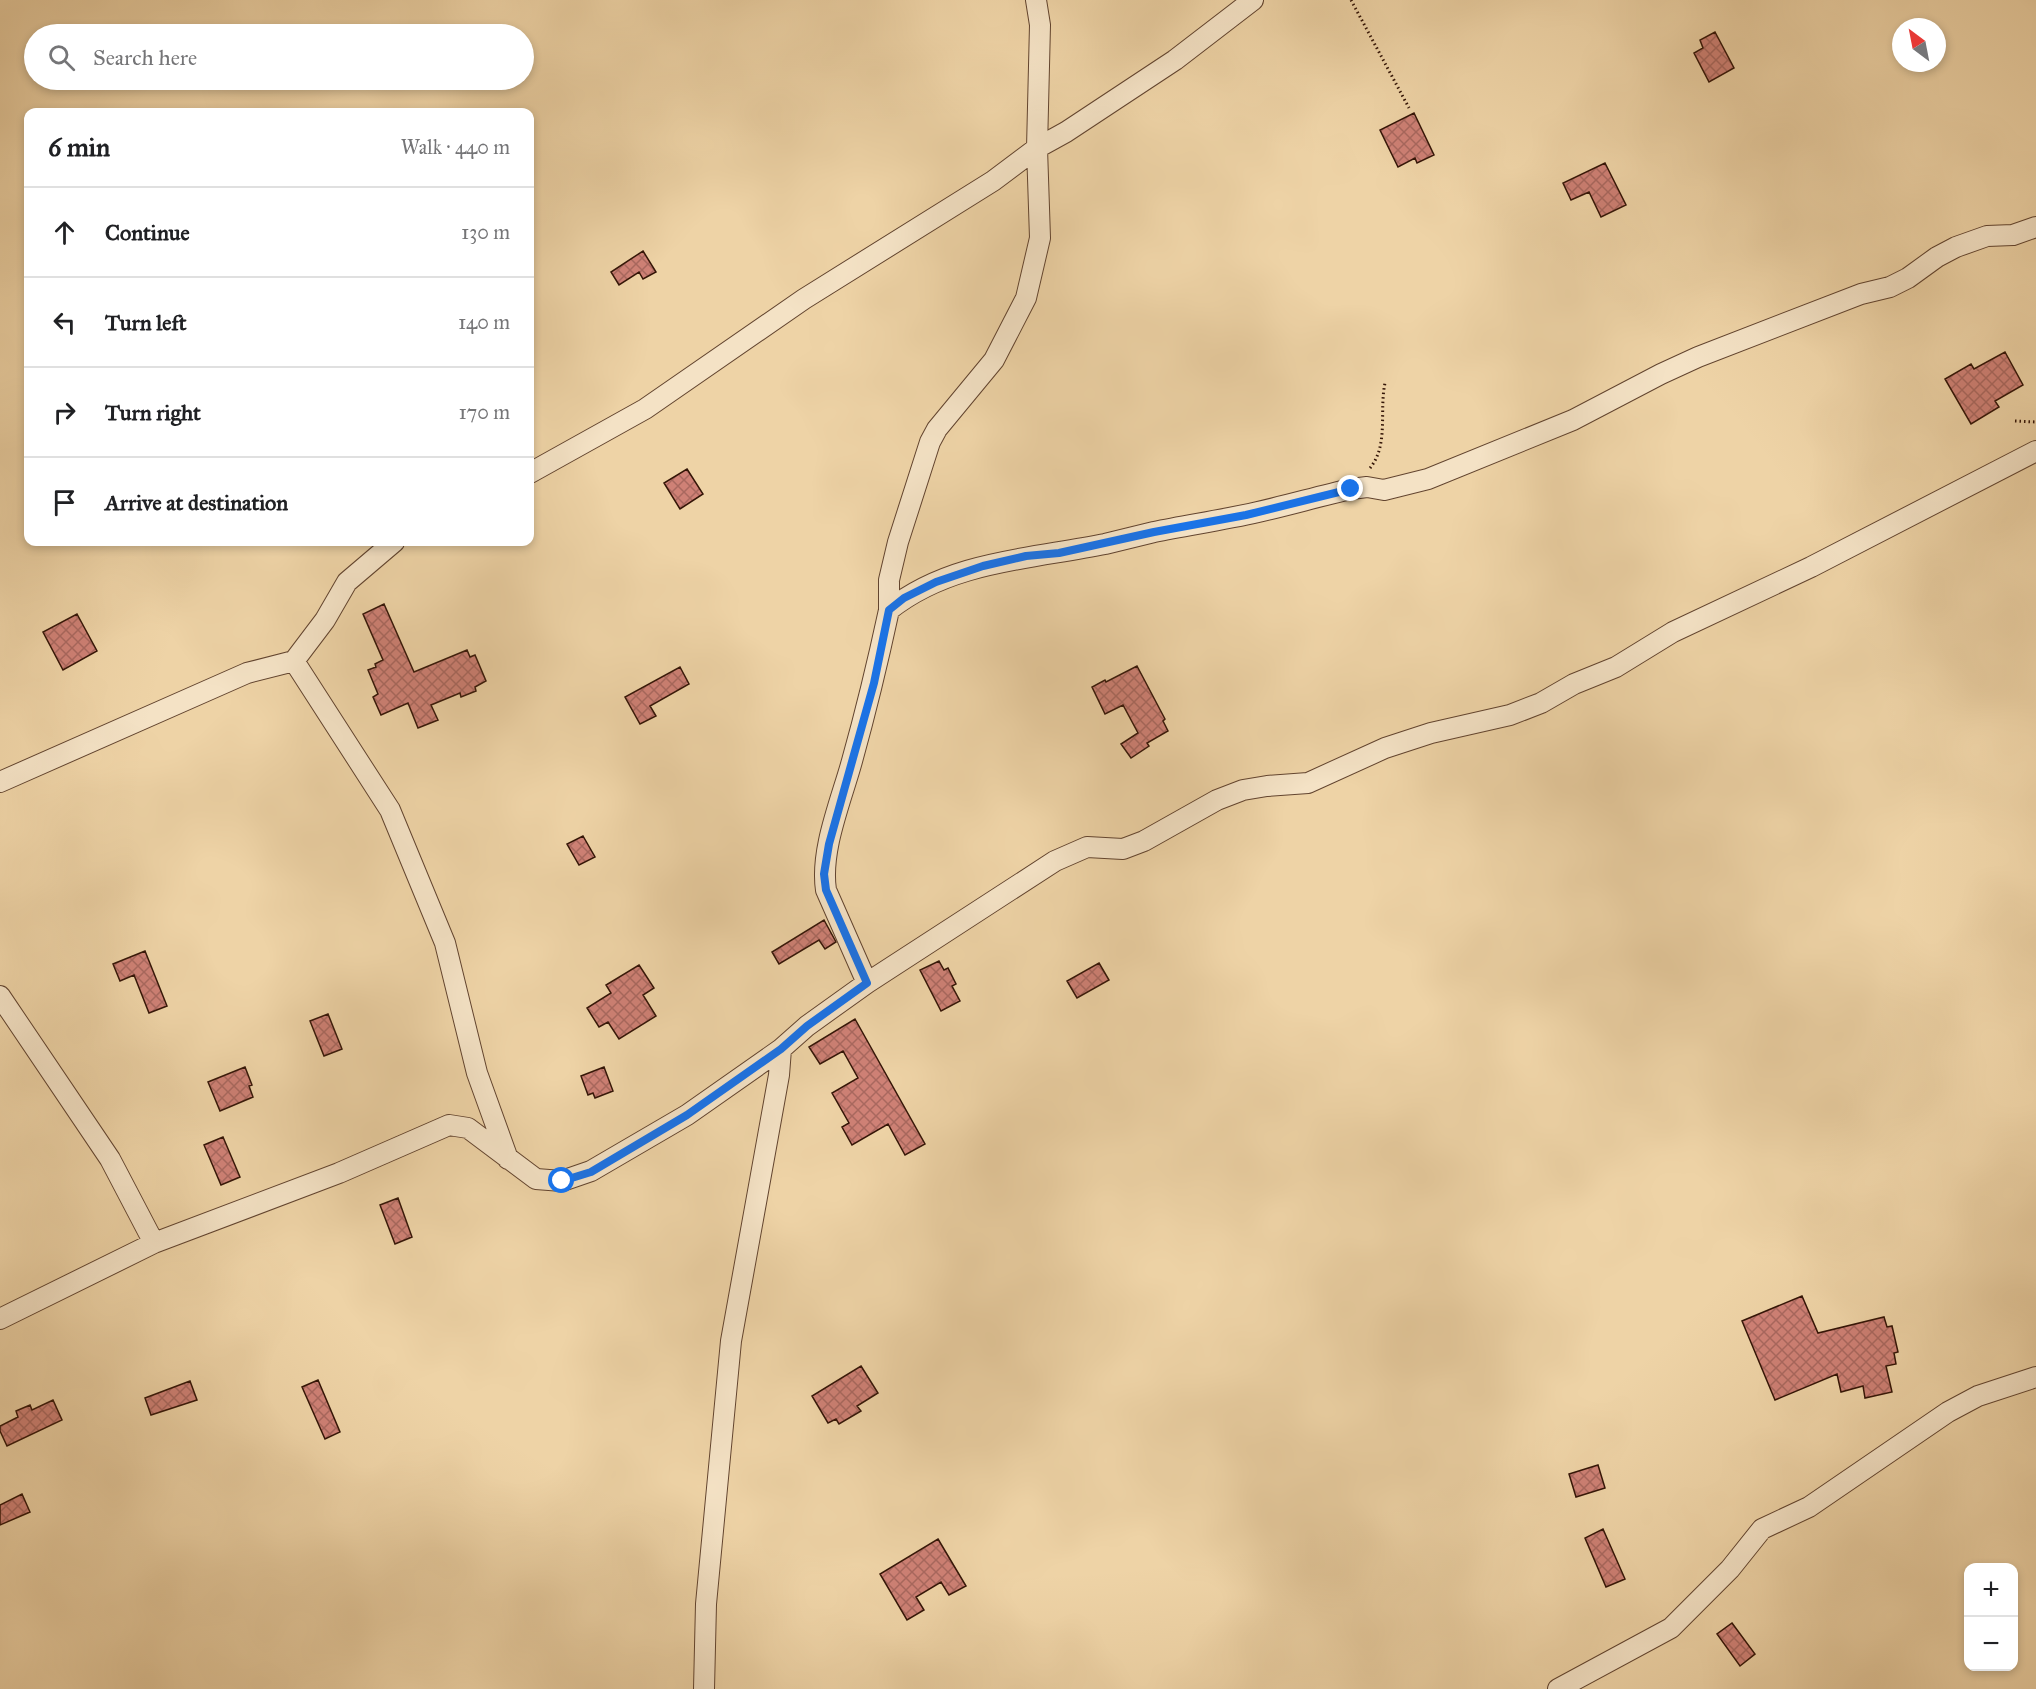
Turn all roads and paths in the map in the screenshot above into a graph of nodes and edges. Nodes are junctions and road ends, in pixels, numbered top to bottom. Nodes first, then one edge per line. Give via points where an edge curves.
1 (1036, 0) edge
2 (1252, 0) edge
3 (1351, 0) edge
4 (1409, 108) dead end
5 (1037, 148) junction
6 (2036, 227) edge
7 (1385, 383) dead end
8 (2016, 421) dead end
9 (2036, 422) edge
10 (2036, 451) edge
11 (534, 471) edge
12 (1359, 488) junction
13 (389, 546) edge
14 (889, 610) junction
15 (294, 661) junction
16 (0, 782) edge
17 (867, 983) junction
18 (0, 996) edge
19 (781, 1049) junction
20 (508, 1159) junction
21 (154, 1243) junction
22 (0, 1319) edge
23 (2036, 1377) edge
24 (704, 1689) edge
25 (1558, 1689) edge

1 - 5 street via 1040,25
2 - 5 street via 1175,60
3 - 4 path
5 - 11 street via 993,182 804,299 645,409
5 - 14 street via 1040,238 1026,298 994,360 930,442 898,542
6 - 12 street via 2013,235 1987,236 1956,247 1890,287 1862,294 1698,357 1573,420 1461,466 1384,490
7 - 12 path via 1380,450
8 - 9 path
10 - 17 street via 1541,703 1385,748 1308,783 1267,786 1234,794 1123,849 1087,847 1055,861
12 - 14 street via 1246,515 983,566 936,582
13 - 15 street via 347,582 326,620
14 - 17 street via 824,874 826,890
15 - 16 street via 247,673
15 - 20 street via 390,810 445,943 477,1072
17 - 19 street
18 - 21 street via 110,1160
19 - 20 street via 687,1115 591,1172 562,1181 536,1179
19 - 24 street via 731,1341 706,1604
20 - 21 street via 468,1128 449,1125 339,1173
21 - 22 street
23 - 25 street via 1978,1396 1948,1412 1809,1507 1762,1529 1730,1569 1671,1628

